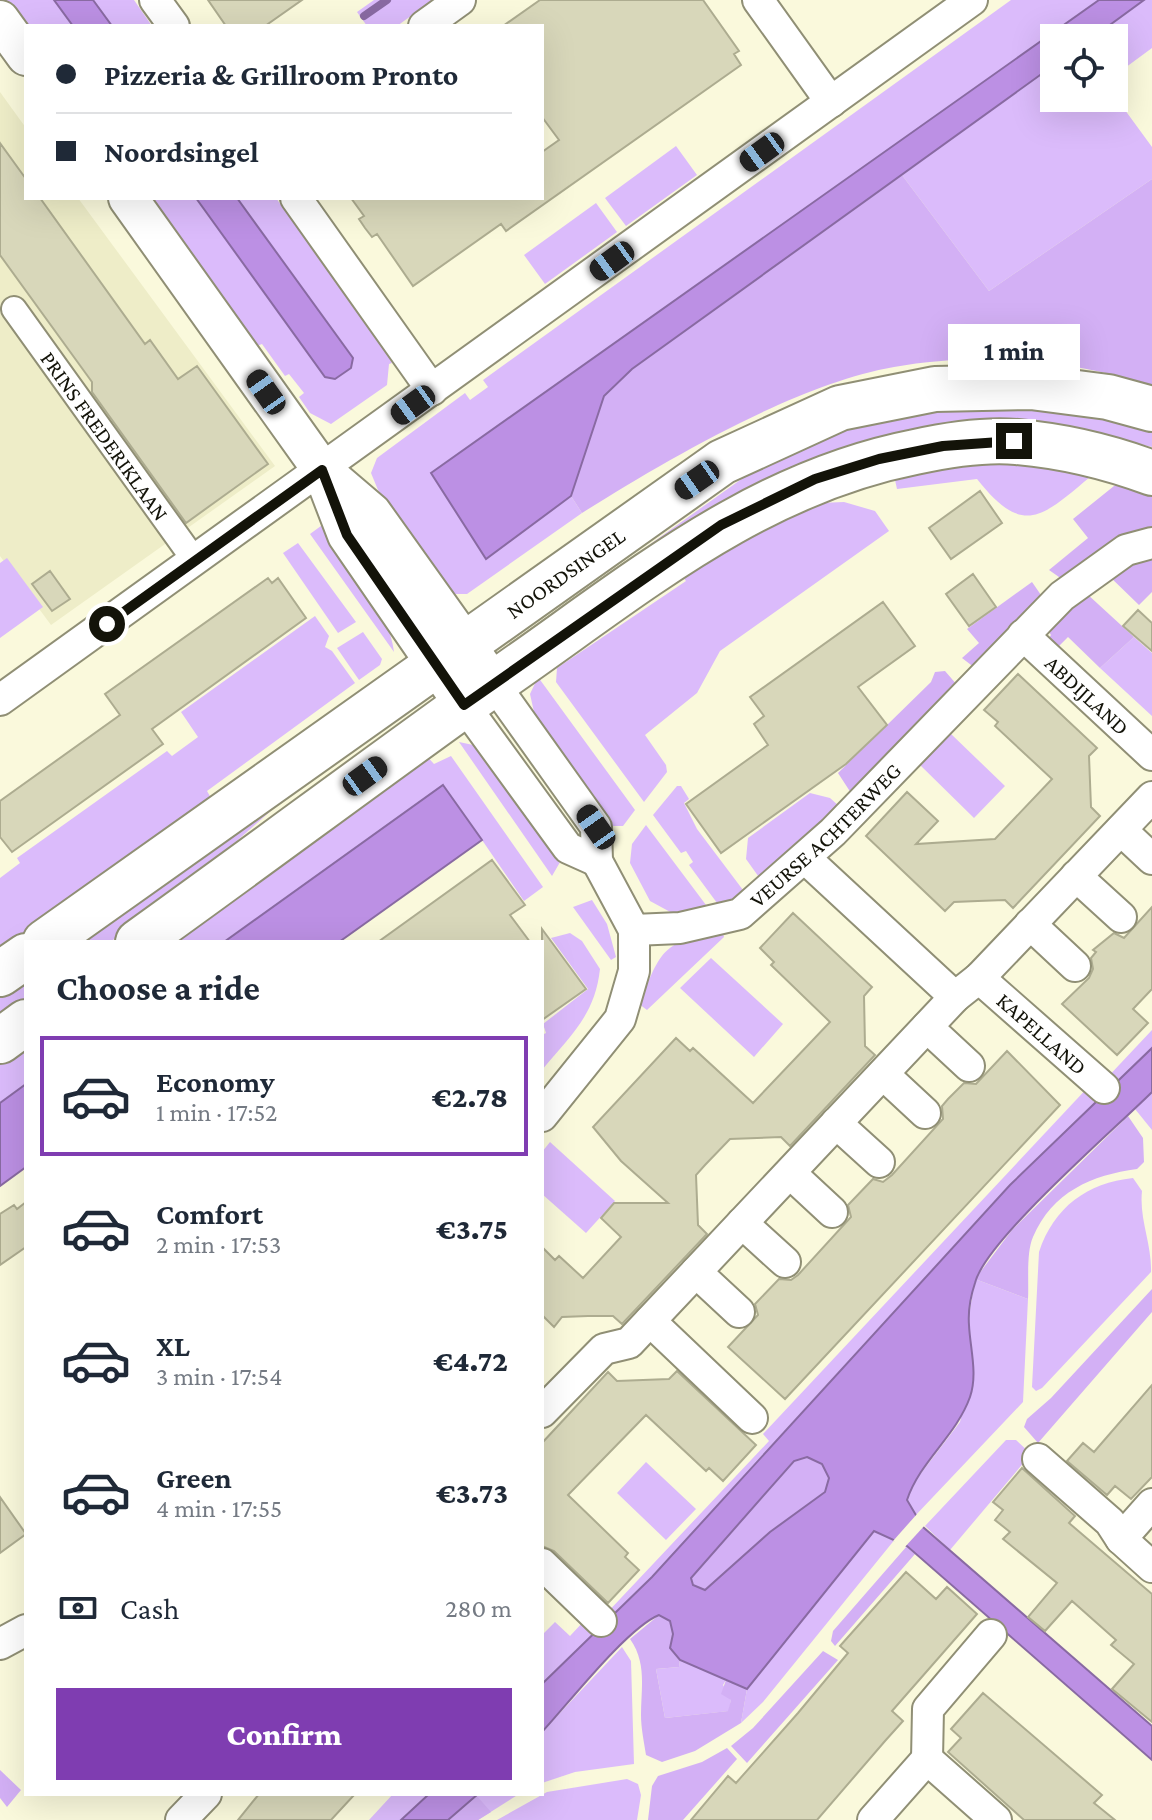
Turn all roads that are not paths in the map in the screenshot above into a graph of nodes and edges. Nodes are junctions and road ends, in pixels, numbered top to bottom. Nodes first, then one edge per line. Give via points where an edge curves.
1 (155, 0) edge
2 (460, 0) edge
3 (758, 0) edge
4 (972, 0) edge
5 (0, 20) edge
6 (173, 24) edge
7 (427, 24) edge
8 (24, 53) edge
9 (831, 102) junction
10 (129, 200) edge
11 (297, 200) edge
12 (14, 309) dead end
13 (432, 390) junction
14 (1152, 409) edge
15 (322, 470) junction
16 (1152, 473) edge
17 (1152, 543) edge
18 (195, 561) junction
19 (1023, 635) junction
20 (450, 652) junction
21 (479, 694) junction
22 (0, 700) edge
23 (1152, 755) edge
24 (1152, 797) edge
25 (1121, 830) junction
26 (806, 859) junction
27 (1152, 859) edge
28 (1076, 876) junction
29 (1121, 917) dead end
30 (1030, 924) junction
31 (634, 930) junction
32 (48, 940) edge
33 (141, 940) edge
34 (24, 957) edge
35 (1075, 966) dead end
36 (0, 974) edge
37 (979, 978) junction
38 (955, 997) junction
39 (24, 1023) edge
40 (927, 1027) junction
41 (0, 1041) edge
42 (969, 1066) dead end
43 (883, 1074) junction
44 (1104, 1088) dead end
45 (925, 1113) dead end
46 (544, 1114) edge
47 (836, 1123) junction
48 (879, 1162) dead end
49 (790, 1173) junction
50 (832, 1212) dead end
51 (742, 1223) junction
52 (785, 1262) dead end
53 (696, 1272) junction
54 (739, 1312) dead end
55 (650, 1321) junction
56 (545, 1403) edge
57 (752, 1418) dead end
58 (1038, 1459) dead end
59 (1152, 1504) edge
60 (1121, 1539) junction
61 (544, 1566) edge
62 (1152, 1567) edge
63 (601, 1621) dead end
64 (991, 1635) dead end
65 (927, 1759) junction
66 (873, 1820) edge
67 (996, 1820) edge

1 - 6 street
2 - 7 street
3 - 9 street
4 - 9 street
5 - 8 street
9 - 13 street
10 - 15 street
11 - 13 street
12 - 18 street, PRINS FREDERIKLAAN
13 - 15 street
14 - 20 main road, NOORDSINGEL via 1031,387 935,389 840,408 722,462
15 - 18 street
15 - 20 street via 347,535
16 - 21 main road via 1064,448 1014,441 943,446 815,479 721,525
17 - 19 street, VEURSE ACHTERWEG via 1106,562
18 - 22 street
19 - 23 street, ABDIJLAND
19 - 26 street, VEURSE ACHTERWEG
20 - 21 street
20 - 32 main road, NOORDSINGEL
21 - 31 street via 568,848 597,861
21 - 33 main road
24 - 25 street
25 - 27 street
25 - 28 street
26 - 31 street, VEURSE ACHTERWEG via 740,914 680,928
26 - 38 street
28 - 29 street
28 - 30 street
30 - 35 street
30 - 37 street
31 - 46 street via 634,971 620,1019
34 - 36 main road
37 - 38 street
37 - 44 street, KAPELLAND
38 - 40 street
39 - 41 main road
40 - 42 street
40 - 43 street
43 - 45 street
43 - 47 street
47 - 48 street
47 - 49 street
49 - 50 street
49 - 51 street
51 - 52 street
51 - 53 street
53 - 54 street
53 - 55 street
55 - 56 street via 629,1343 604,1349
55 - 57 street
58 - 60 street via 1110,1522
59 - 60 street
60 - 62 street
61 - 63 street
64 - 65 street via 928,1709
65 - 66 street
65 - 67 street

